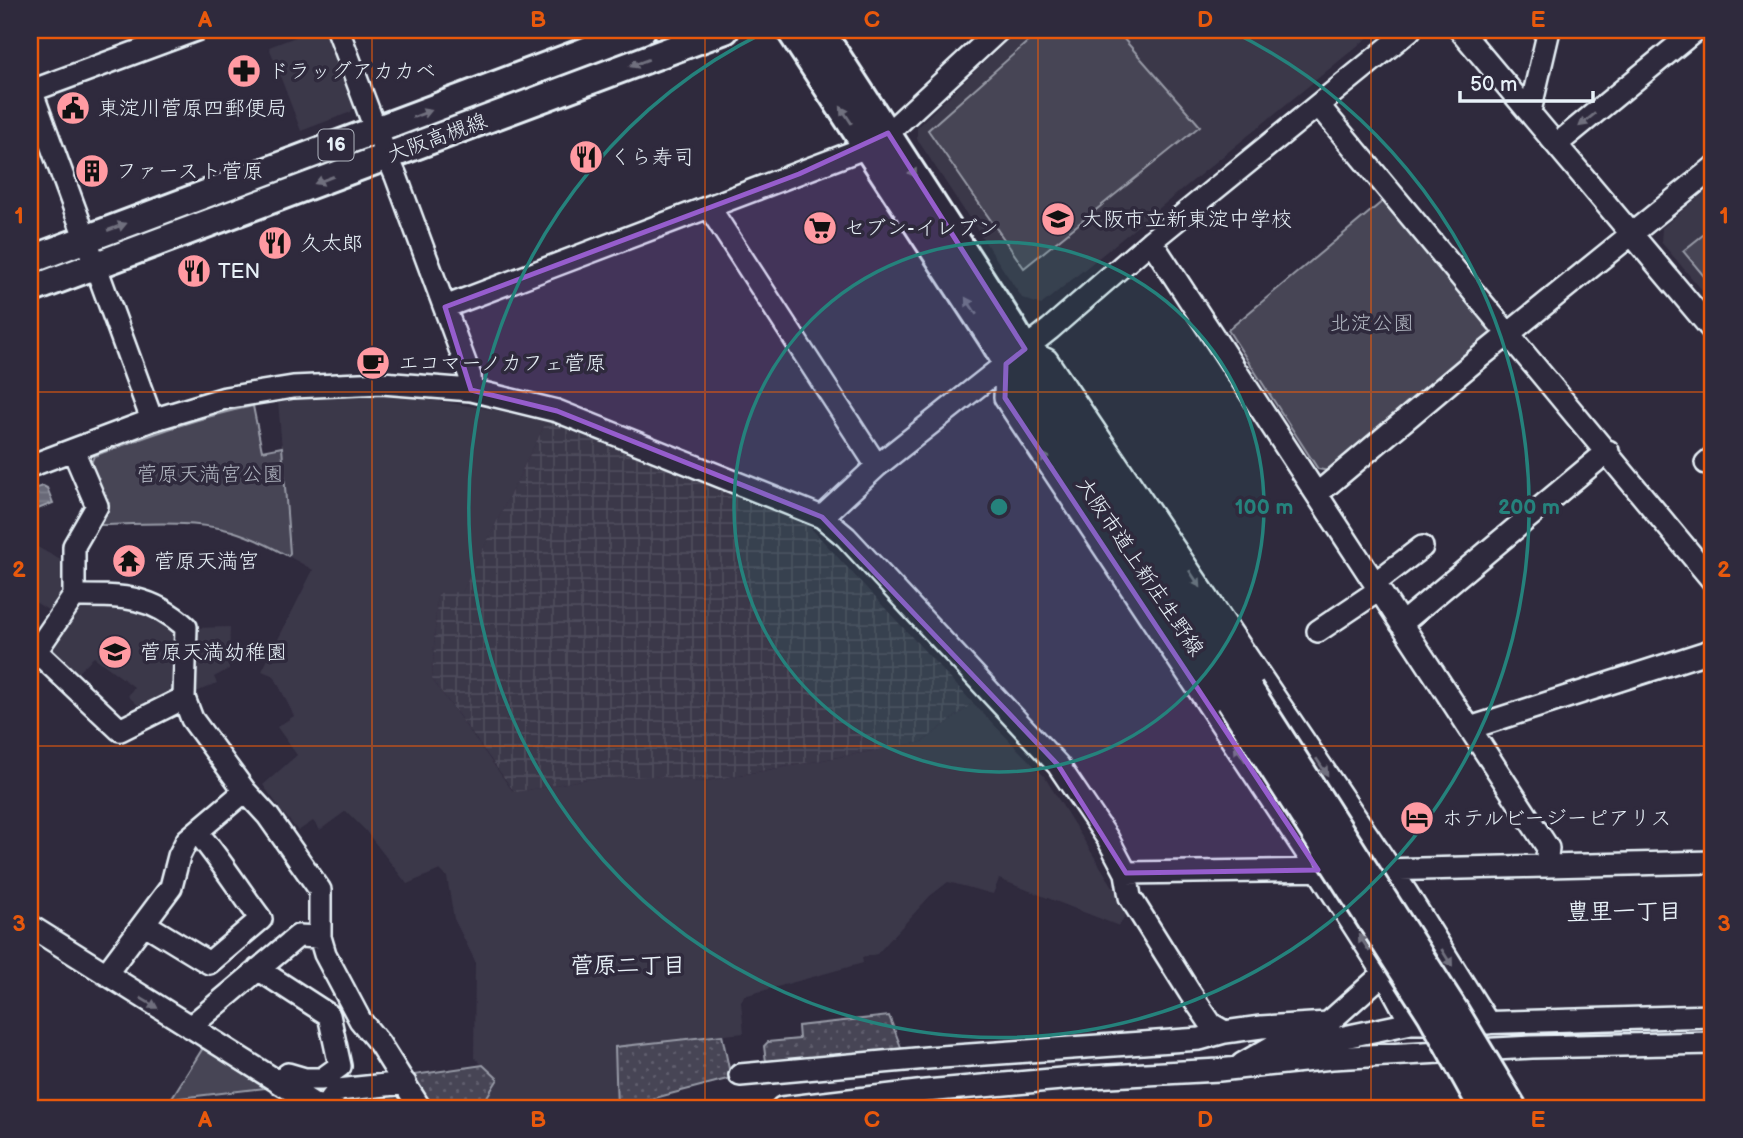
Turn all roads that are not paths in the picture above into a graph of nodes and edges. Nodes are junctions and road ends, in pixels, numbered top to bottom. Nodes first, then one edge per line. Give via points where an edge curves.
1 (196, 30) edge
2 (338, 30) edge
3 (642, 30) edge
4 (725, 30) edge
5 (790, 30) edge
6 (820, 30) edge
7 (999, 30) edge
8 (1410, 30) edge
9 (1460, 30) edge
10 (1549, 30) edge
11 (1696, 30) edge
12 (31, 89) edge
13 (1318, 106) junction
14 (1530, 111) junction
15 (376, 131) junction
16 (878, 140) junction
17 (1557, 144) junction
18 (388, 156) junction
19 (1713, 168) edge
20 (709, 208) junction
21 (1632, 235) junction
22 (86, 238) junction
23 (1152, 241) junction
24 (30, 260) edge
25 (94, 266) junction
26 (30, 290) edge
27 (445, 307) junction
28 (1713, 331) edge
29 (1507, 334) junction
30 (1016, 357) junction
31 (471, 390) junction
32 (152, 419) junction
33 (72, 450) junction
34 (1608, 451) junction
35 (30, 466) edge
36 (877, 466) junction
37 (1317, 494) junction
38 (822, 517) junction
39 (1422, 547) dead end
40 (1711, 572) edge
41 (1377, 587) junction
42 (74, 596) junction
43 (1401, 624) junction
44 (1318, 631) dead end
45 (1713, 650) edge
46 (33, 655) edge
47 (1239, 695) junction
48 (184, 698) junction
49 (1469, 728) junction
50 (245, 791) junction
51 (197, 832) junction
52 (1713, 862) edge
53 (1546, 865) junction
54 (1318, 870) junction
55 (1391, 870) junction
56 (1125, 873) junction
57 (145, 923) junction
58 (34, 934) edge
59 (320, 937) junction
60 (258, 969) junction
61 (106, 974) junction
62 (1384, 974) junction
63 (1713, 1016) edge
64 (1411, 1023) junction
65 (1488, 1023) junction
66 (190, 1027) junction
67 (1225, 1032) junction
68 (1713, 1043) edge
69 (927, 1058) junction
70 (1238, 1067) junction
71 (740, 1075) dead end
72 (279, 1083) junction
73 (405, 1083) junction
74 (926, 1091) junction
75 (322, 1108) edge
76 (420, 1108) edge
77 (782, 1108) edge
78 (1483, 1108) edge
79 (1513, 1108) edge

1 - 12 street
2 - 15 street
15 -> 3 main road, 大阪高槻線 / 16
4 -> 18 main road, 大阪高槻線 / 16
16 -> 5 main road, 大阪市道上新庄生野線
6 - 16 main road, 大阪市道上新庄生野線
7 - 16 street
8 - 13 street
9 - 14 street
10 - 14 street
11 -> 17 street
12 - 22 street
13 - 23 street
13 - 29 street
14 - 17 street
15 - 18 street
22 -> 15 main road, 大阪高槻線 / 16
16 - 20 street
16 - 30 main road, 大阪市道上新庄生野線 via 993,340
17 - 21 street
18 -> 25 main road, 大阪高槻線 / 16
18 - 27 street
19 - 21 street
20 - 27 street
20 - 36 street
21 - 28 street
21 - 29 street
22 - 24 main road, 大阪高槻線 / 16
22 - 25 street
23 - 30 street
23 - 37 street
25 - 26 main road, 大阪高槻線 / 16
25 - 32 street
27 - 31 street
29 - 34 street
29 - 37 street
30 - 36 street
30 - 47 main road, 大阪市道上新庄生野線
54 -> 30 street via 1005,398
30 -> 55 street via 1047,360
31 - 32 street via 382,383 293,387 225,397
31 - 38 street via 584,420
32 - 33 street
33 - 35 street
33 - 42 street via 97,506 74,546
34 - 40 street
34 - 43 street
36 - 38 street
37 - 41 street
38 - 56 street via 846,537 1058,765
39 - 41 street
41 - 43 street
41 - 44 street
42 - 46 street
42 - 48 street via 118,596 148,602 186,628
43 - 49 street
45 - 49 street
46 - 48 street via 120,730
47 - 78 main road, 大阪市道上新庄生野線, bridge
47 - 79 main road, 大阪市道上新庄生野線, bridge via 1453,1008
48 - 50 street via 203,737
49 - 53 street via 1548,848
50 - 51 street
50 - 59 street via 320,890
51 - 57 street via 187,840 171,887
51 - 57 street via 261,919 209,963
52 - 53 street
53 - 55 street
54 - 55 street
54 - 56 street
62 -> 54 street
55 -> 65 street
56 - 67 street via 1130,897 1189,993 1211,1024
57 - 61 street
58 - 61 street
59 - 60 street via 298,936
59 - 73 street via 360,1020
60 - 66 street
60 - 72 street via 329,1015 340,1066 322,1079 288,1074
61 -> 66 street
62 - 64 street
62 - 67 street via 1328,1023
63 - 65 street
64 - 65 street
64 - 70 street via 1335,1039 1275,1045
66 - 72 street
67 - 69 street via 1200,1039
68 - 70 street via 1532,1047
69 - 71 street
69 - 74 street
70 - 74 street
72 - 75 street
73 - 75 street via 338,1090
73 - 76 street
74 - 77 street

